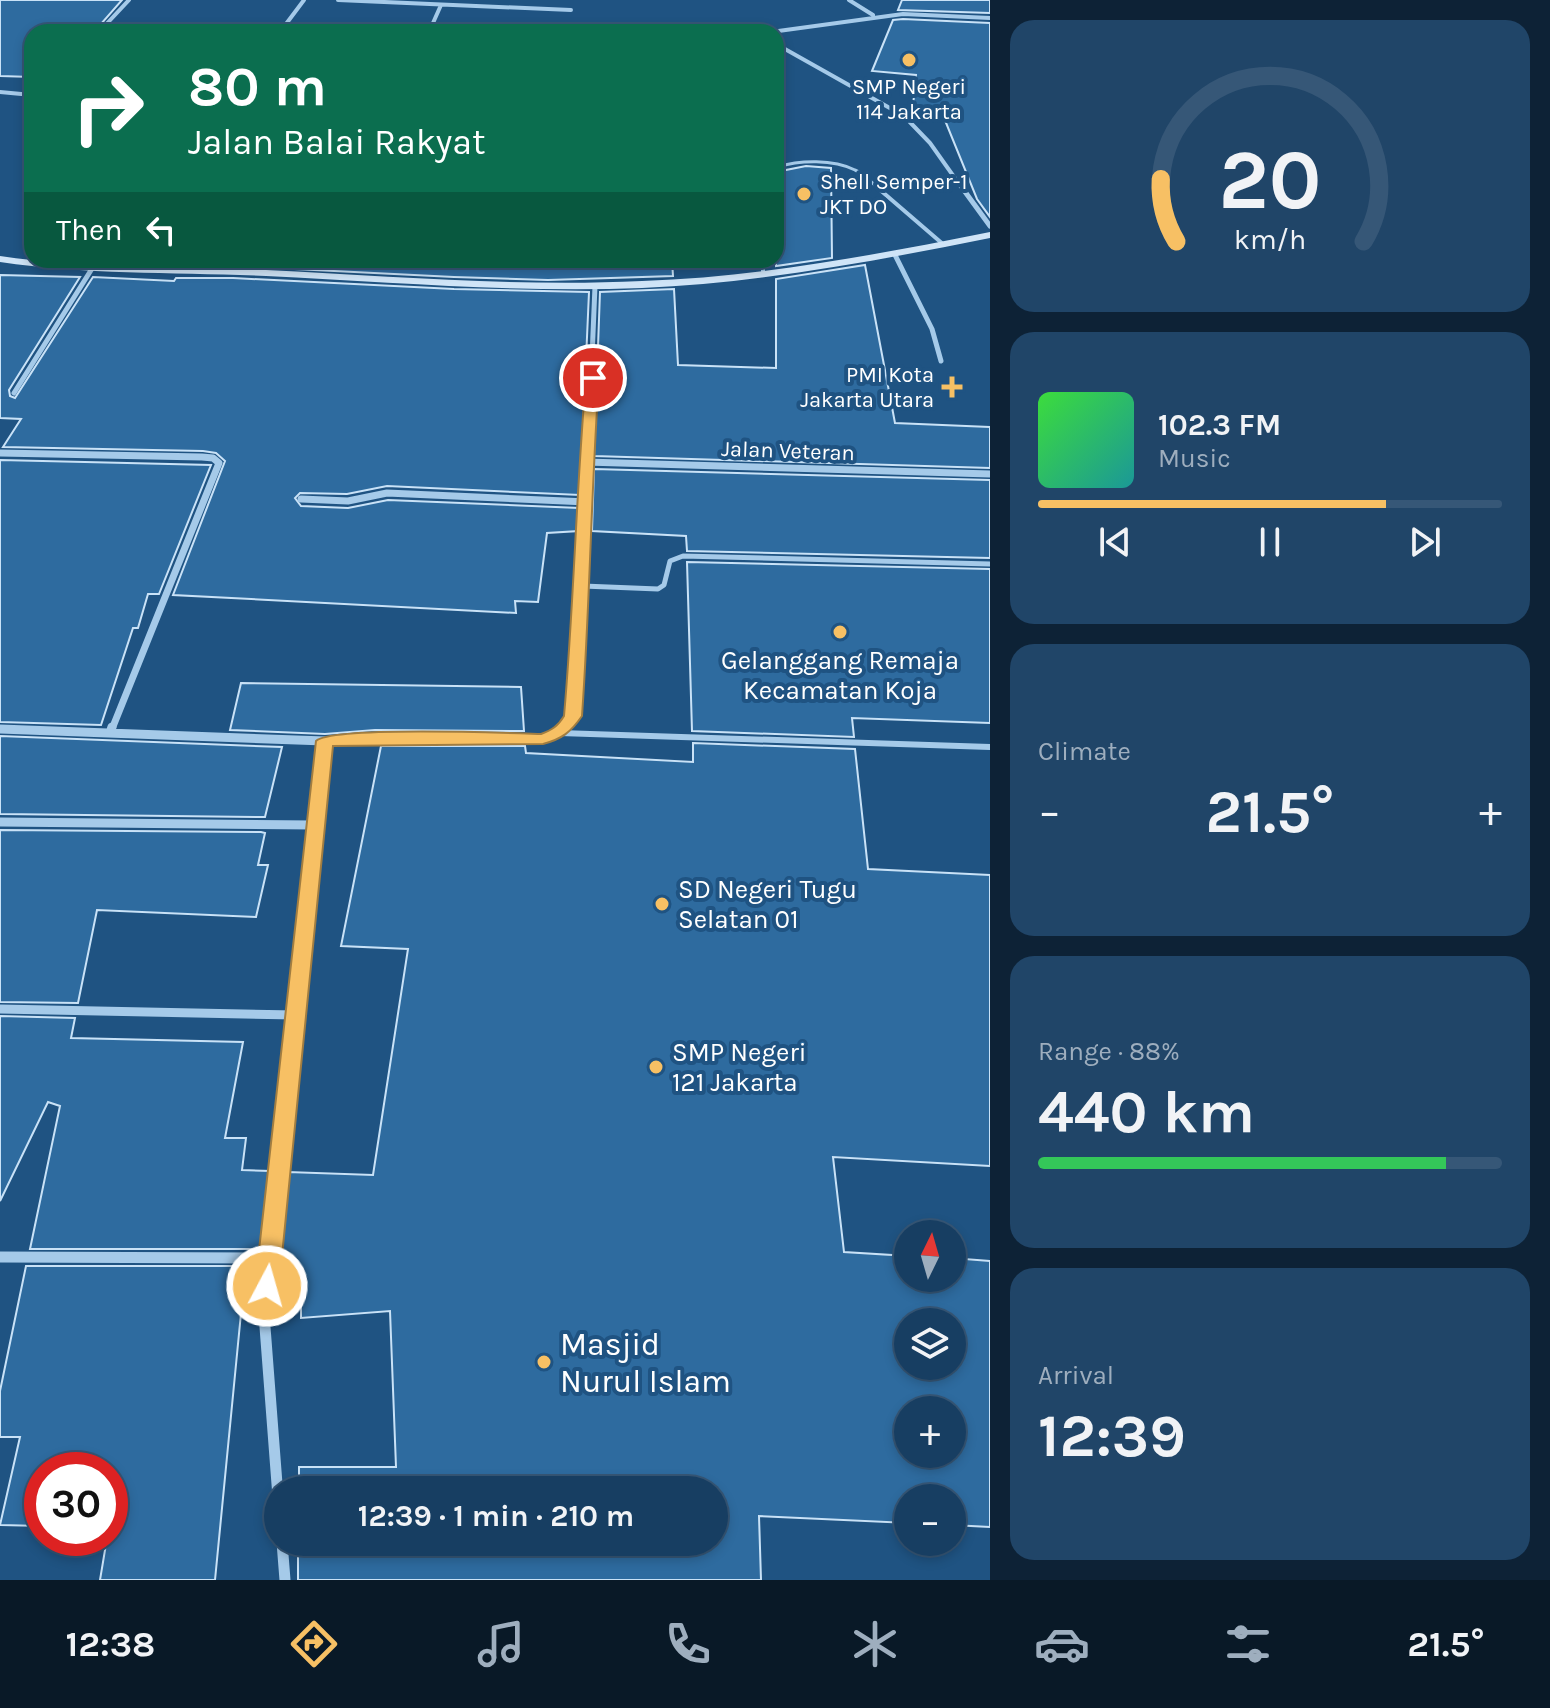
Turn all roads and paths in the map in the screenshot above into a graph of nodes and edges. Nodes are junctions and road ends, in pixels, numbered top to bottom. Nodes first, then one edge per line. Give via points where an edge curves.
1 (129, 0) edge
2 (304, 0) edge
3 (338, 0) edge
4 (849, 0) edge
5 (441, 5) junction
6 (571, 10) dead end
7 (873, 16) junction
8 (990, 18) edge
9 (106, 24) edge
10 (286, 24) edge
11 (433, 24) edge
12 (784, 30) edge
13 (784, 48) edge
14 (0, 92) edge
15 (24, 94) edge
16 (784, 165) edge
17 (990, 226) edge
18 (990, 235) edge
19 (944, 245) junction
20 (895, 255) junction
21 (0, 259) edge
22 (24, 260) edge
23 (92, 268) edge
24 (215, 268) edge
25 (763, 268) edge
26 (763, 274) junction
27 (595, 286) junction
28 (941, 361) dead end
29 (14, 393) dead end
30 (0, 453) edge
31 (586, 462) junction
32 (990, 474) edge
33 (301, 499) dead end
34 (587, 502) junction
35 (990, 564) edge
36 (583, 586) junction
37 (0, 729) edge
38 (110, 733) junction
39 (560, 733) junction
40 (325, 741) junction
41 (990, 747) edge
42 (0, 822) edge
43 (314, 825) junction
44 (0, 1009) edge
45 (295, 1015) junction
46 (0, 1257) edge
47 (270, 1258) junction
48 (276, 1476) edge
49 (283, 1556) edge
50 (285, 1580) edge

1 - 9 street
2 - 10 street
3 - 5 street
4 - 7 street
5 - 6 street
5 - 11 street
7 - 8 street
7 - 12 street
13 - 17 street via 904,116
14 - 15 street
16 - 19 lane via 857,170
18 - 19 main road
19 - 20 main road
20 - 26 main road
20 - 28 street via 932,329
21 - 22 main road
23 - 29 street
24 - 27 main road
25 - 26 lane
26 - 27 main road
27 - 31 street
30 - 38 street via 202,457 219,463
31 - 32 street, Jalan Veteran
31 - 34 street
33 - 34 street via 348,501 387,493
34 - 36 street
35 - 36 lane via 683,556 670,561 658,589
36 - 39 street via 573,716
37 - 38 street
38 - 40 street
39 - 40 street via 543,739
39 - 41 lane
40 - 43 street
42 - 43 street
43 - 45 street
44 - 45 street
45 - 47 street
46 - 47 street
47 - 48 street via 264,1314
49 - 50 street

